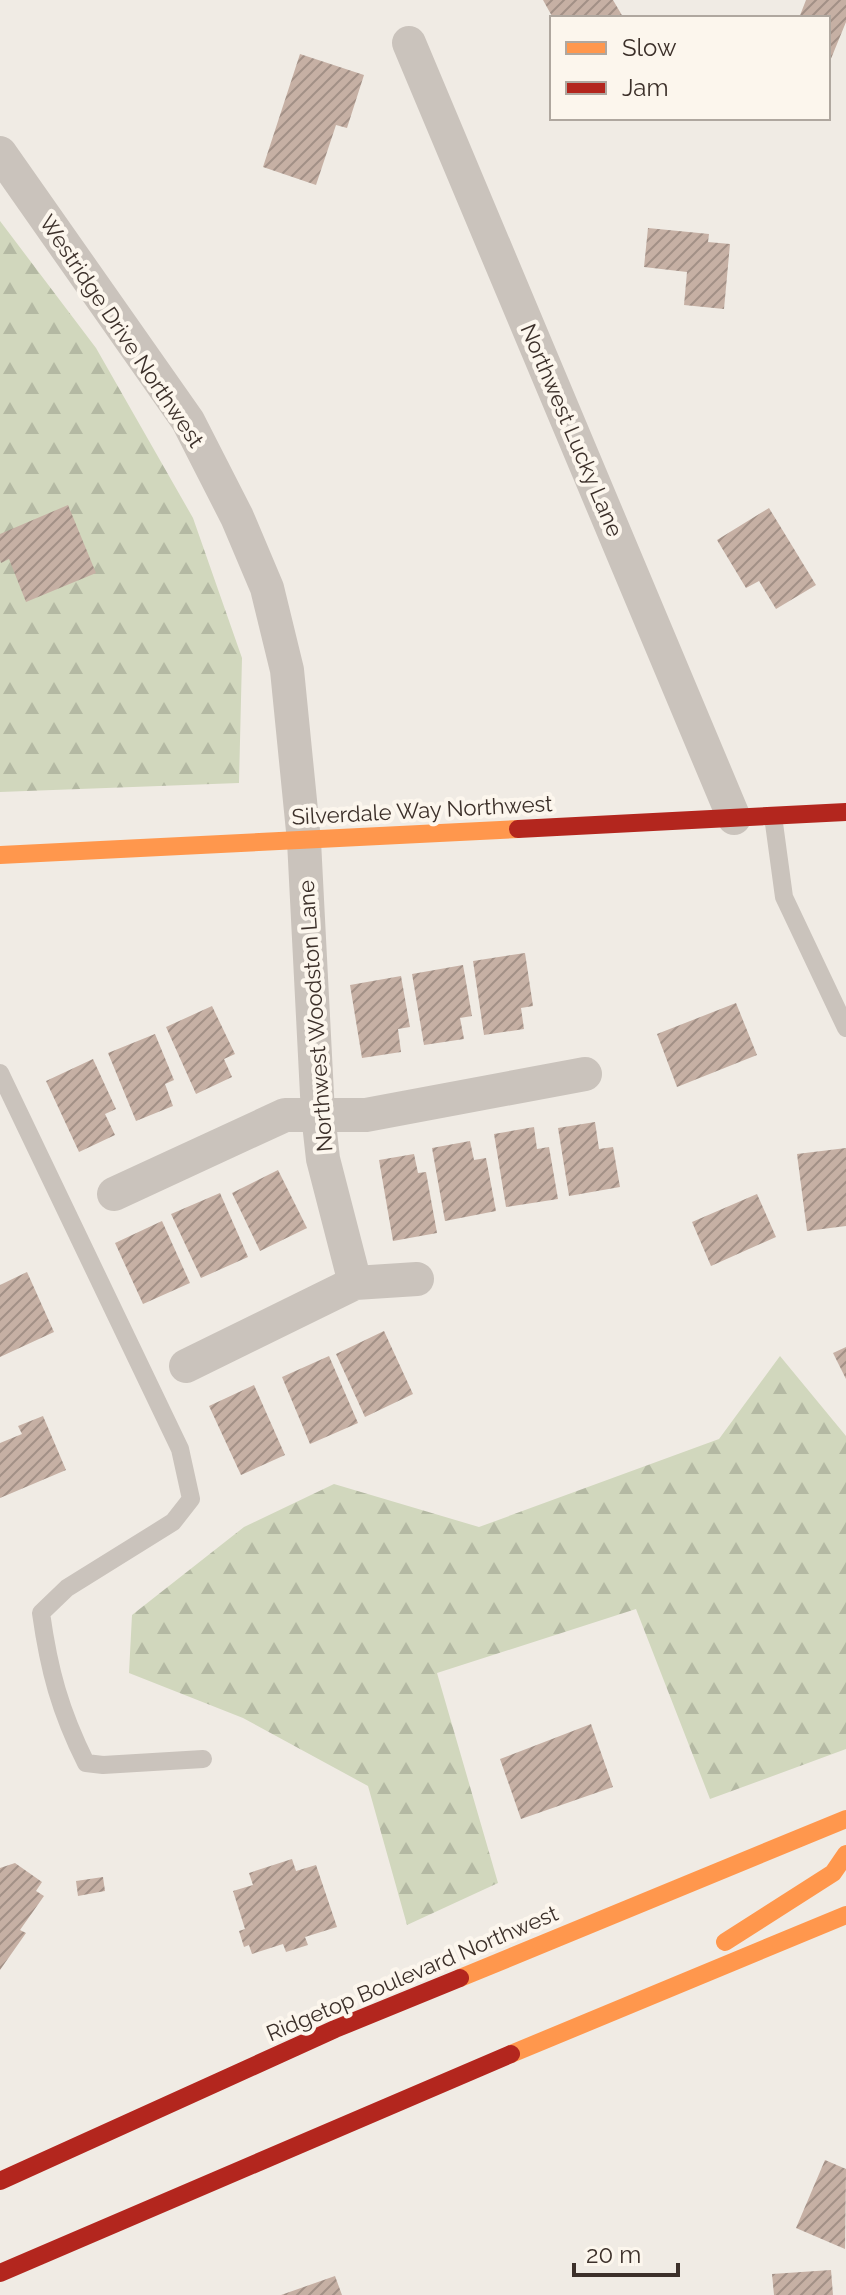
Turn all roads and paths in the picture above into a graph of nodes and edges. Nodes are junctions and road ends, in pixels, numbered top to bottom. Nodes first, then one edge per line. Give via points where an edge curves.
1 (409, 43) dead end
2 (0, 153) edge
3 (846, 812) edge
4 (773, 816) junction
5 (734, 818) junction
6 (304, 841) junction
7 (0, 855) edge
8 (846, 1028) edge
9 (0, 1073) edge
10 (585, 1074) dead end
11 (318, 1114) junction
12 (114, 1194) dead end
13 (417, 1279) dead end
14 (355, 1283) junction
15 (186, 1366) dead end
16 (203, 1759) dead end
17 (846, 1819) edge
18 (846, 1854) edge
19 (846, 1915) edge
20 (607, 2014) junction
21 (0, 2181) edge
22 (0, 2273) edge

1 - 5 street, Northwest Lucky Lane
2 - 6 street, Westridge Drive Northwest via 188,421 237,517 267,588 287,670
3 - 4 main road, Silverdale Way Northwest
4 - 5 main road, Silverdale Way Northwest
4 - 8 lane via 784,897
5 - 6 main road, Silverdale Way Northwest
6 - 7 main road, Silverdale Way Northwest
6 - 11 street, Northwest Woodston Lane
9 - 16 lane via 180,1449 191,1499 173,1522 67,1588 41,1613 49,1668 86,1763
10 - 11 street via 366,1115
11 - 12 street via 285,1115
11 - 14 street, Northwest Woodston Lane via 323,1159
13 - 14 street
14 - 15 street
17 - 21 main road, Ridgetop Boulevard Northwest via 335,2029
18 - 20 main road via 833,1873 802,1895
19 - 20 main road
20 - 22 main road

